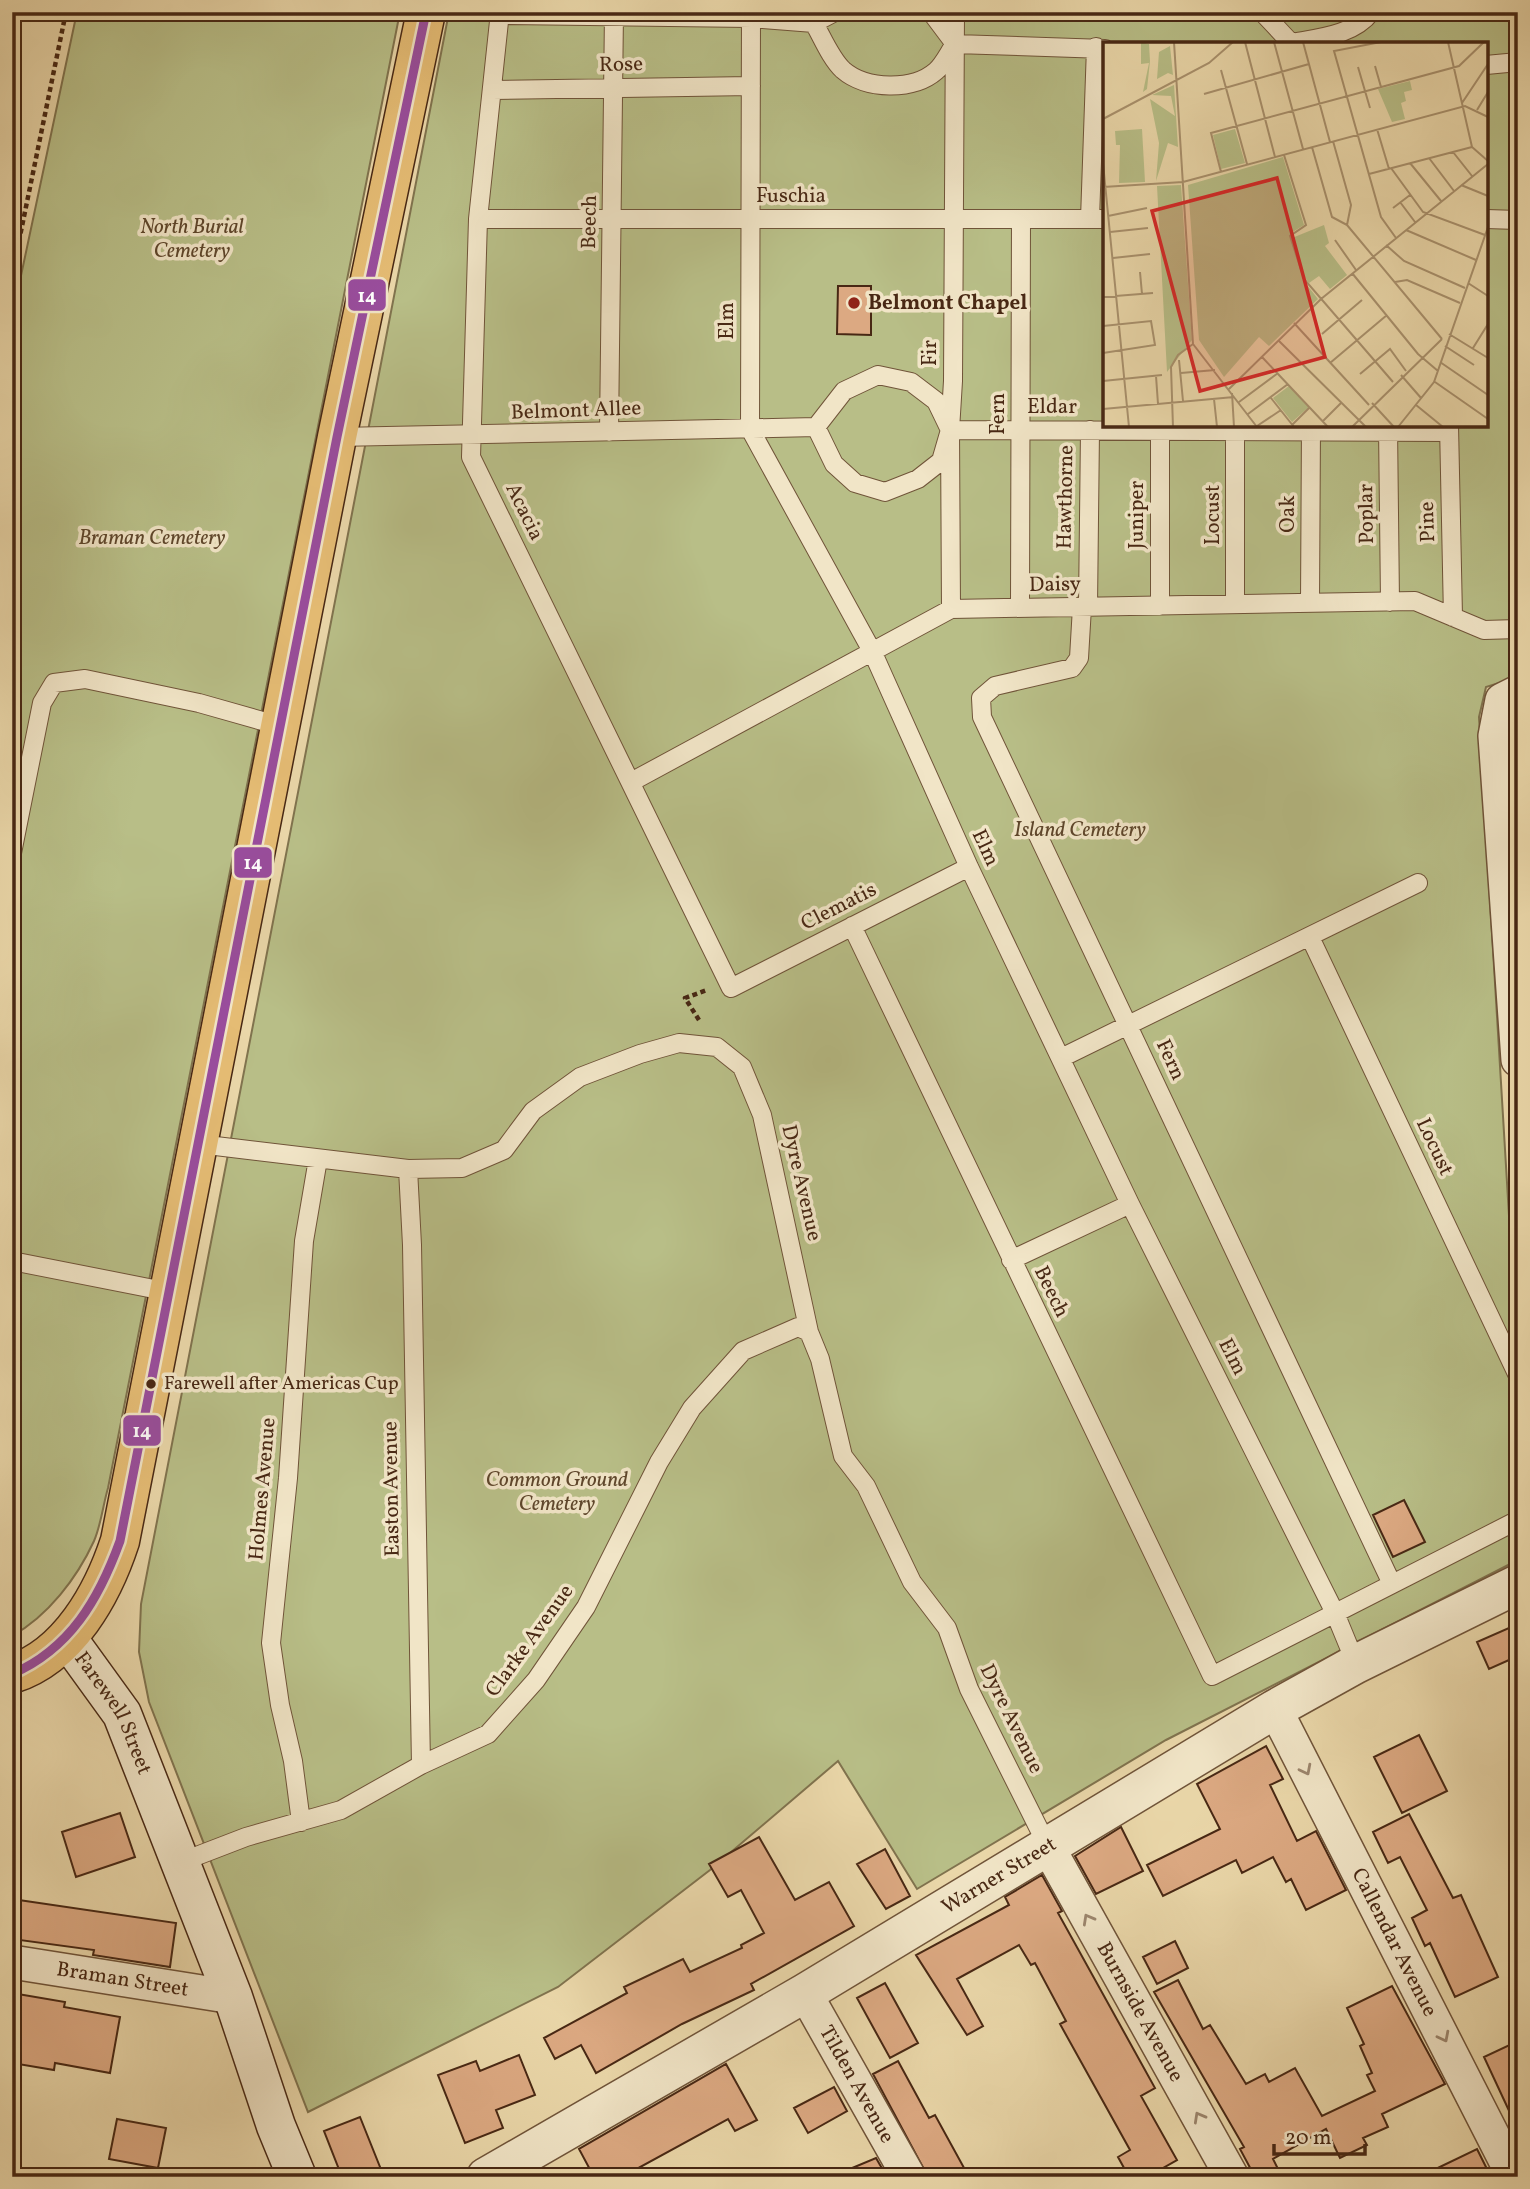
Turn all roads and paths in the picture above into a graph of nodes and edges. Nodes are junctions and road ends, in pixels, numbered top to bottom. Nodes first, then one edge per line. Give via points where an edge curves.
1 (66, 12) edge
2 (426, 12) edge
3 (835, 12) edge
4 (931, 12) edge
5 (955, 12) edge
6 (1262, 12) edge
7 (1371, 12) edge
8 (500, 13) edge
9 (614, 14) edge
10 (751, 15) edge
11 (814, 23) junction
12 (1291, 42) edge
13 (1297, 42) edge
14 (955, 44) junction
15 (1100, 48) edge
16 (1518, 62) edge
17 (1488, 65) edge
18 (751, 86) junction
19 (614, 88) junction
20 (492, 90) junction
21 (478, 219) junction
22 (613, 219) junction
23 (751, 219) junction
24 (953, 219) junction
25 (1021, 219) junction
26 (1097, 219) edge
27 (1488, 219) edge
28 (1518, 220) edge
29 (12, 275) edge
30 (816, 427) junction
31 (1160, 428) edge
32 (1236, 428) edge
33 (1311, 428) edge
34 (1388, 428) edge
35 (1449, 428) edge
36 (750, 429) junction
37 (950, 430) junction
38 (1021, 430) junction
39 (1090, 430) junction
40 (609, 432) junction
41 (471, 436) junction
42 (337, 437) junction
43 (1390, 601) junction
44 (1310, 603) junction
45 (1235, 604) junction
46 (1160, 606) junction
47 (1085, 607) junction
48 (1020, 608) junction
49 (951, 609) junction
50 (1453, 617) junction
51 (1518, 629) edge
52 (873, 653) junction
53 (1518, 692) edge
54 (280, 726) junction
55 (631, 782) junction
56 (12, 853) edge
57 (969, 867) junction
58 (1418, 883) dead end
59 (852, 926) junction
60 (1310, 937) junction
61 (728, 983) junction
62 (1129, 1025) junction
63 (717, 1047) junction
64 (1061, 1058) junction
65 (1518, 1060) edge
66 (199, 1144) junction
67 (318, 1159) junction
68 (408, 1169) junction
69 (1130, 1204) junction
70 (1011, 1260) junction
71 (12, 1261) edge
72 (169, 1292) junction
73 (809, 1332) junction
74 (1518, 1376) edge
75 (1518, 1520) edge
76 (1392, 1584) junction
77 (1518, 1584) edge
78 (1335, 1614) junction
79 (67, 1638) junction
80 (1356, 1664) junction
81 (12, 1674) edge
82 (1275, 1709) junction
83 (421, 1765) junction
84 (300, 1822) junction
85 (1048, 1847) junction
86 (181, 1862) junction
87 (12, 1962) edge
88 (805, 1993) junction
89 (233, 1997) junction
90 (297, 2177) edge
91 (486, 2177) edge
92 (909, 2177) edge
93 (1232, 2177) edge
94 (1514, 2177) edge

1 - 29 path
2 - 42 main road, Farewell Street
3 - 11 lane
4 - 14 lane
5 - 14 lane, Fir
6 - 12 lane
7 - 13 lane via 1364,22 1332,35
8 - 9 lane
8 - 20 lane, Acacia
9 - 10 lane
9 - 19 lane, Beech
10 - 11 lane
10 - 18 lane, Elm
11 - 14 lane via 842,69 864,82 911,82 936,71
14 - 15 lane
14 - 24 lane, Fir
15 - 26 lane
16 - 17 lane
18 - 19 lane, Rose
18 - 23 lane, Elm
19 - 20 lane, Rose
19 - 22 lane, Beech
20 - 21 lane, Acacia
21 - 22 lane, Fuschia
21 - 41 lane, Acacia
22 - 23 lane, Fuschia
22 - 40 lane, Beech
23 - 24 lane, Fuschia
23 - 36 lane, Elm
24 - 25 lane, Fuschia
24 - 37 lane, Fir
25 - 26 lane, Fuschia
25 - 38 lane, Fern
27 - 28 lane
30 - 36 lane, Belmont Allee
30 - 37 lane via 844,391 878,375 911,382 936,401
30 - 37 lane via 834,464 855,483 885,492 918,479 941,461
31 - 32 lane, Eldar
31 - 39 lane, Eldar
31 - 46 lane, Juniper
32 - 33 lane, Eldar
32 - 45 lane, Locust
33 - 34 lane, Eldar
33 - 44 lane, Oak
34 - 35 lane, Eldar
34 - 43 lane, Poplar
35 - 50 lane, Pine
36 - 40 lane, Belmont Allee
36 - 52 lane, Elm
37 - 38 lane, Eldar
37 - 49 lane, Fir
38 - 39 lane, Eldar
38 - 48 lane, Fern
39 - 47 lane, Hawthorne
40 - 41 lane, Belmont Allee
41 - 42 lane, Belmont Allee
41 - 55 lane, Acacia via 471,457
42 - 54 main road, Farewell Street
43 - 44 lane, Daisy
43 - 50 lane, Daisy via 1415,601
44 - 45 lane, Daisy
45 - 46 lane, Daisy
46 - 47 lane, Daisy
47 - 48 lane, Daisy
47 - 62 lane, Fern via 1079,659 1072,668 995,686 981,698 982,717
48 - 49 lane, Daisy
49 - 52 lane, Daisy
50 - 51 lane, Daisy via 1484,630
52 - 55 lane, Daisy
52 - 57 lane, Elm
53 - 65 street via 1502,700 1495,736
54 - 56 lane via 85,679 54,683 42,703
54 - 66 main road, Farewell Street
55 - 61 lane, Acacia
57 - 59 lane, Clematis
57 - 64 lane, Elm
58 - 60 lane
59 - 61 lane, Clematis
59 - 70 lane, Beech
60 - 62 lane
60 - 74 lane, Locust
61 - 63 path via 685,998
62 - 64 lane
62 - 76 lane, Fern
63 - 68 lane via 679,1043 592,1072 533,1111 504,1150 462,1168
63 - 73 lane, Dyre Avenue via 742,1067 762,1115
64 - 69 lane, Elm
66 - 67 lane
66 - 72 main road, Farewell Street
67 - 68 lane
67 - 84 lane, Holmes Avenue via 304,1241 288,1479 271,1643
68 - 83 lane, Easton Avenue
69 - 70 lane
69 - 78 lane, Elm
70 - 78 lane, Beech via 1212,1676
71 - 72 lane
72 - 79 main road, Farewell Street via 120,1541 101,1588
73 - 83 lane, Clarke Avenue via 798,1327 743,1351 717,1379 665,1451 586,1607 536,1680 488,1734
73 - 85 lane, Dyre Avenue via 843,1456 866,1486 912,1582 947,1628 969,1689
75 - 76 lane
76 - 78 lane
77 - 80 street, Warner Street
78 - 80 lane, Elm
79 - 81 main road via 44,1658
79 - 86 street, Farewell Street via 122,1714
80 - 82 street, Warner Street
82 - 85 street, Warner Street
82 -> 94 street, Callendar Avenue
83 - 84 lane, Clarke Avenue via 341,1810
84 - 86 lane, Clarke Avenue
85 - 88 street, Warner Street
93 -> 85 street, Burnside Avenue
86 - 89 street, Farewell Street
87 - 89 street, Braman Street
88 - 91 street, Warner Street
88 - 92 street, Tilden Avenue
89 - 90 street, Farewell Street

